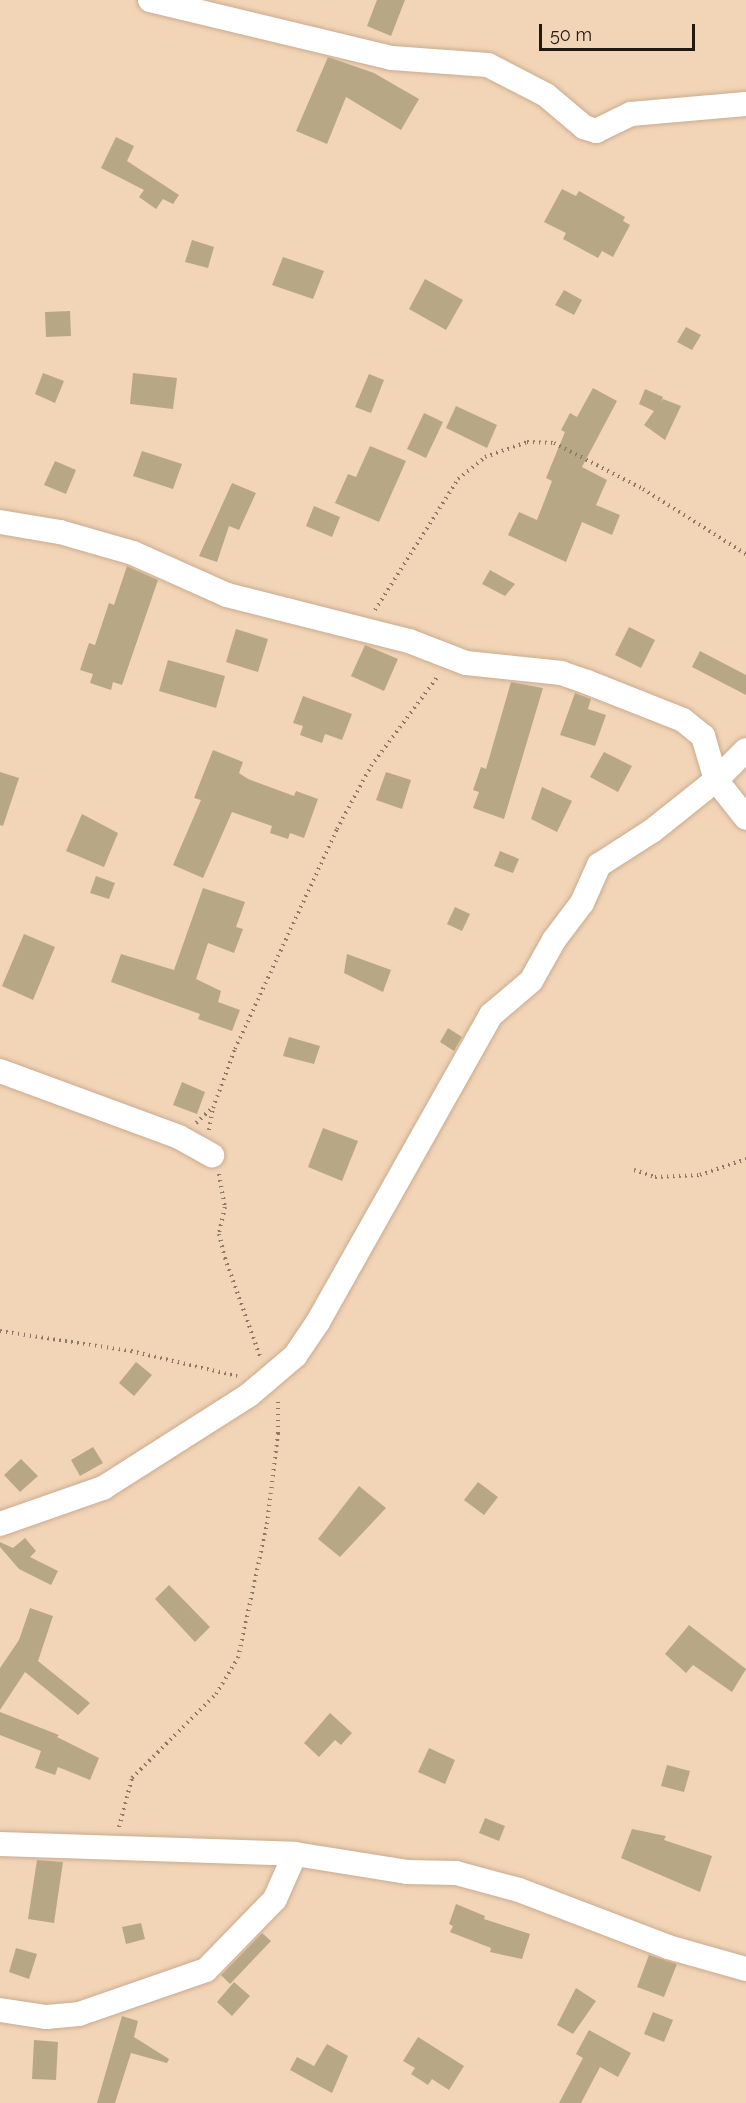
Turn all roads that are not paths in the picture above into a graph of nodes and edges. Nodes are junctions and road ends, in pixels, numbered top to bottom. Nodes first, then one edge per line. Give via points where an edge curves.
1 (150, 0) edge
2 (746, 104) edge
3 (0, 522) edge
4 (746, 750) edge
5 (716, 780) junction
6 (746, 818) edge
7 (0, 1071) edge
8 (212, 1155) road end
9 (0, 1524) edge
10 (0, 1844) edge
11 (295, 1854) junction
12 (746, 1969) edge
13 (0, 2010) edge

1 - 2 street via 392,58 488,65 546,95 584,127 596,131 632,114
3 - 5 street via 60,532 133,553 227,595 409,641 450,658 494,669 561,673 683,720 703,736
4 - 5 street
5 - 6 street
5 - 9 street via 652,831 599,865 582,903 531,981 491,1016 295,1356 199,1429 103,1488
7 - 8 street via 179,1137
10 - 11 street
11 - 12 street via 407,1872 456,1874 519,1890 668,1947
11 - 13 street via 275,1899 206,1970 79,2014 46,2017

